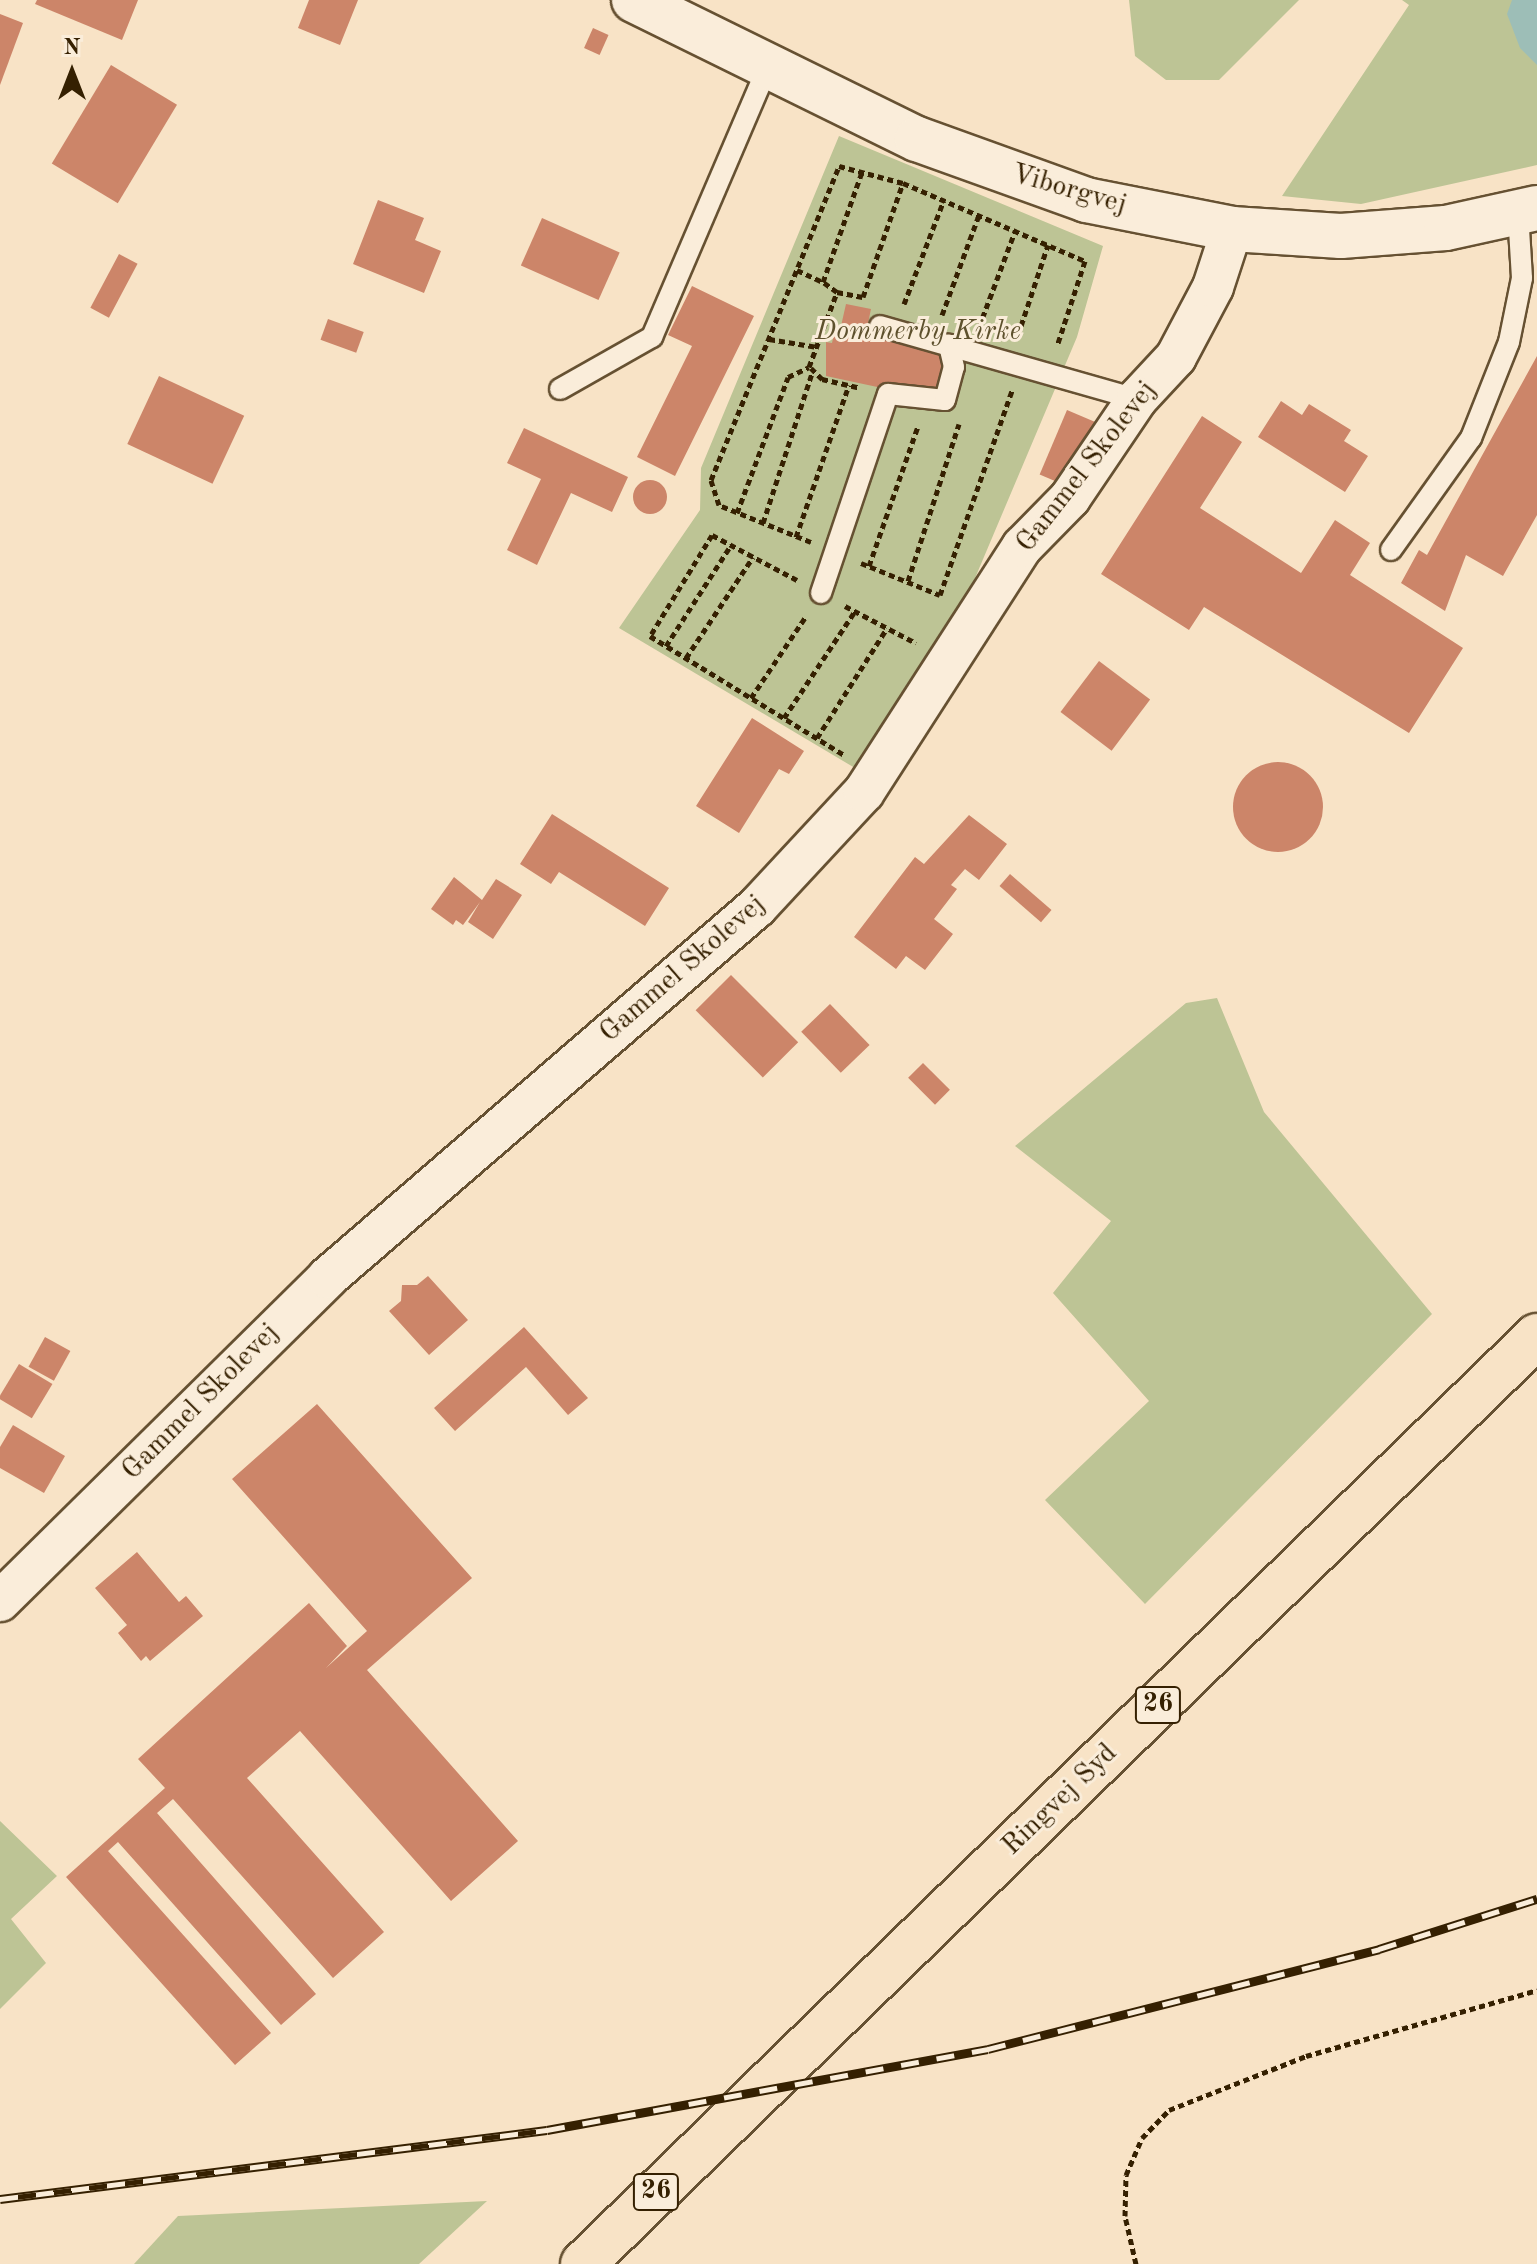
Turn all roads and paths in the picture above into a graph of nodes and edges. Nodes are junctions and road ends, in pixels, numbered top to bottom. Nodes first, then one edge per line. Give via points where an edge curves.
1 (634, 0) edge
2 (768, 66) junction
3 (862, 172) dead end
4 (903, 183) dead end
5 (944, 200) dead end
6 (1527, 210) edge
7 (979, 215) dead end
8 (1232, 229) junction
9 (1015, 231) dead end
10 (1048, 245) dead end
11 (797, 270) dead end
12 (823, 282) junction
13 (837, 292) junction
14 (890, 321) joint
15 (769, 339) dead end
16 (941, 343) junction
17 (817, 347) junction
18 (970, 351) junction
19 (1009, 362) junction
20 (811, 369) junction
21 (849, 385) junction
22 (560, 389) dead end
23 (888, 394) junction
24 (928, 399) junction
25 (1137, 399) junction
26 (961, 415) dead end
27 (737, 513) dead end
28 (763, 523) dead end
29 (796, 537) dead end
30 (731, 545) junction
31 (1391, 550) dead end
32 (753, 557) junction
33 (869, 566) dead end
34 (908, 581) dead end
35 (821, 593) junction
36 (855, 611) junction
37 (887, 628) junction
38 (916, 643) dead end
39 (666, 646) junction
40 (686, 658) junction
41 (751, 698) junction
42 (784, 718) junction
43 (817, 738) junction
44 (848, 758) dead end
45 (1537, 1336) edge
46 (0, 1601) edge
47 (1537, 1990) edge
48 (583, 2264) edge
49 (1136, 2264) edge

1 - 2 street, Viborgvej
2 - 8 street, Viborgvej via 917,139 1086,200
2 - 22 lane via 652,337
3 - 12 path
4 - 13 path via 863,297
5 - 14 path
6 - 8 street, Viborgvej via 1446,228 1341,236
6 - 31 lane via 1522,278 1509,342 1471,438
7 - 16 path
8 - 25 street, Gammel Skolevej via 1201,312 1176,357
9 - 18 path
10 - 19 path
11 - 12 path
12 - 13 path
13 - 17 path
14 - 16 lane
15 - 17 path
16 - 18 lane
16 - 24 lane via 954,367 945,400
17 - 20 path
18 - 19 lane
19 - 25 lane
20 - 21 path via 822,379
20 - 27 path via 788,377
20 - 28 path
21 - 23 path
21 - 29 path
23 - 24 lane
23 - 35 lane
24 - 33 path
25 - 46 street, Gammel Skolevej via 1070,498 1022,547 864,792 757,907 327,1278
26 - 34 path
30 - 32 path
30 - 39 path
30 - 39 path via 712,535 650,636
32 - 35 path
32 - 40 path
35 - 36 path
35 - 41 path
36 - 37 path
36 - 42 path
37 - 38 path
37 - 43 path
39 - 40 path
40 - 41 path
41 - 42 path
42 - 43 path
43 - 44 path
45 - 48 main road, Ringvej Syd / 26
47 - 49 path via 1306,2056 1169,2110 1142,2138 1126,2175 1125,2216

